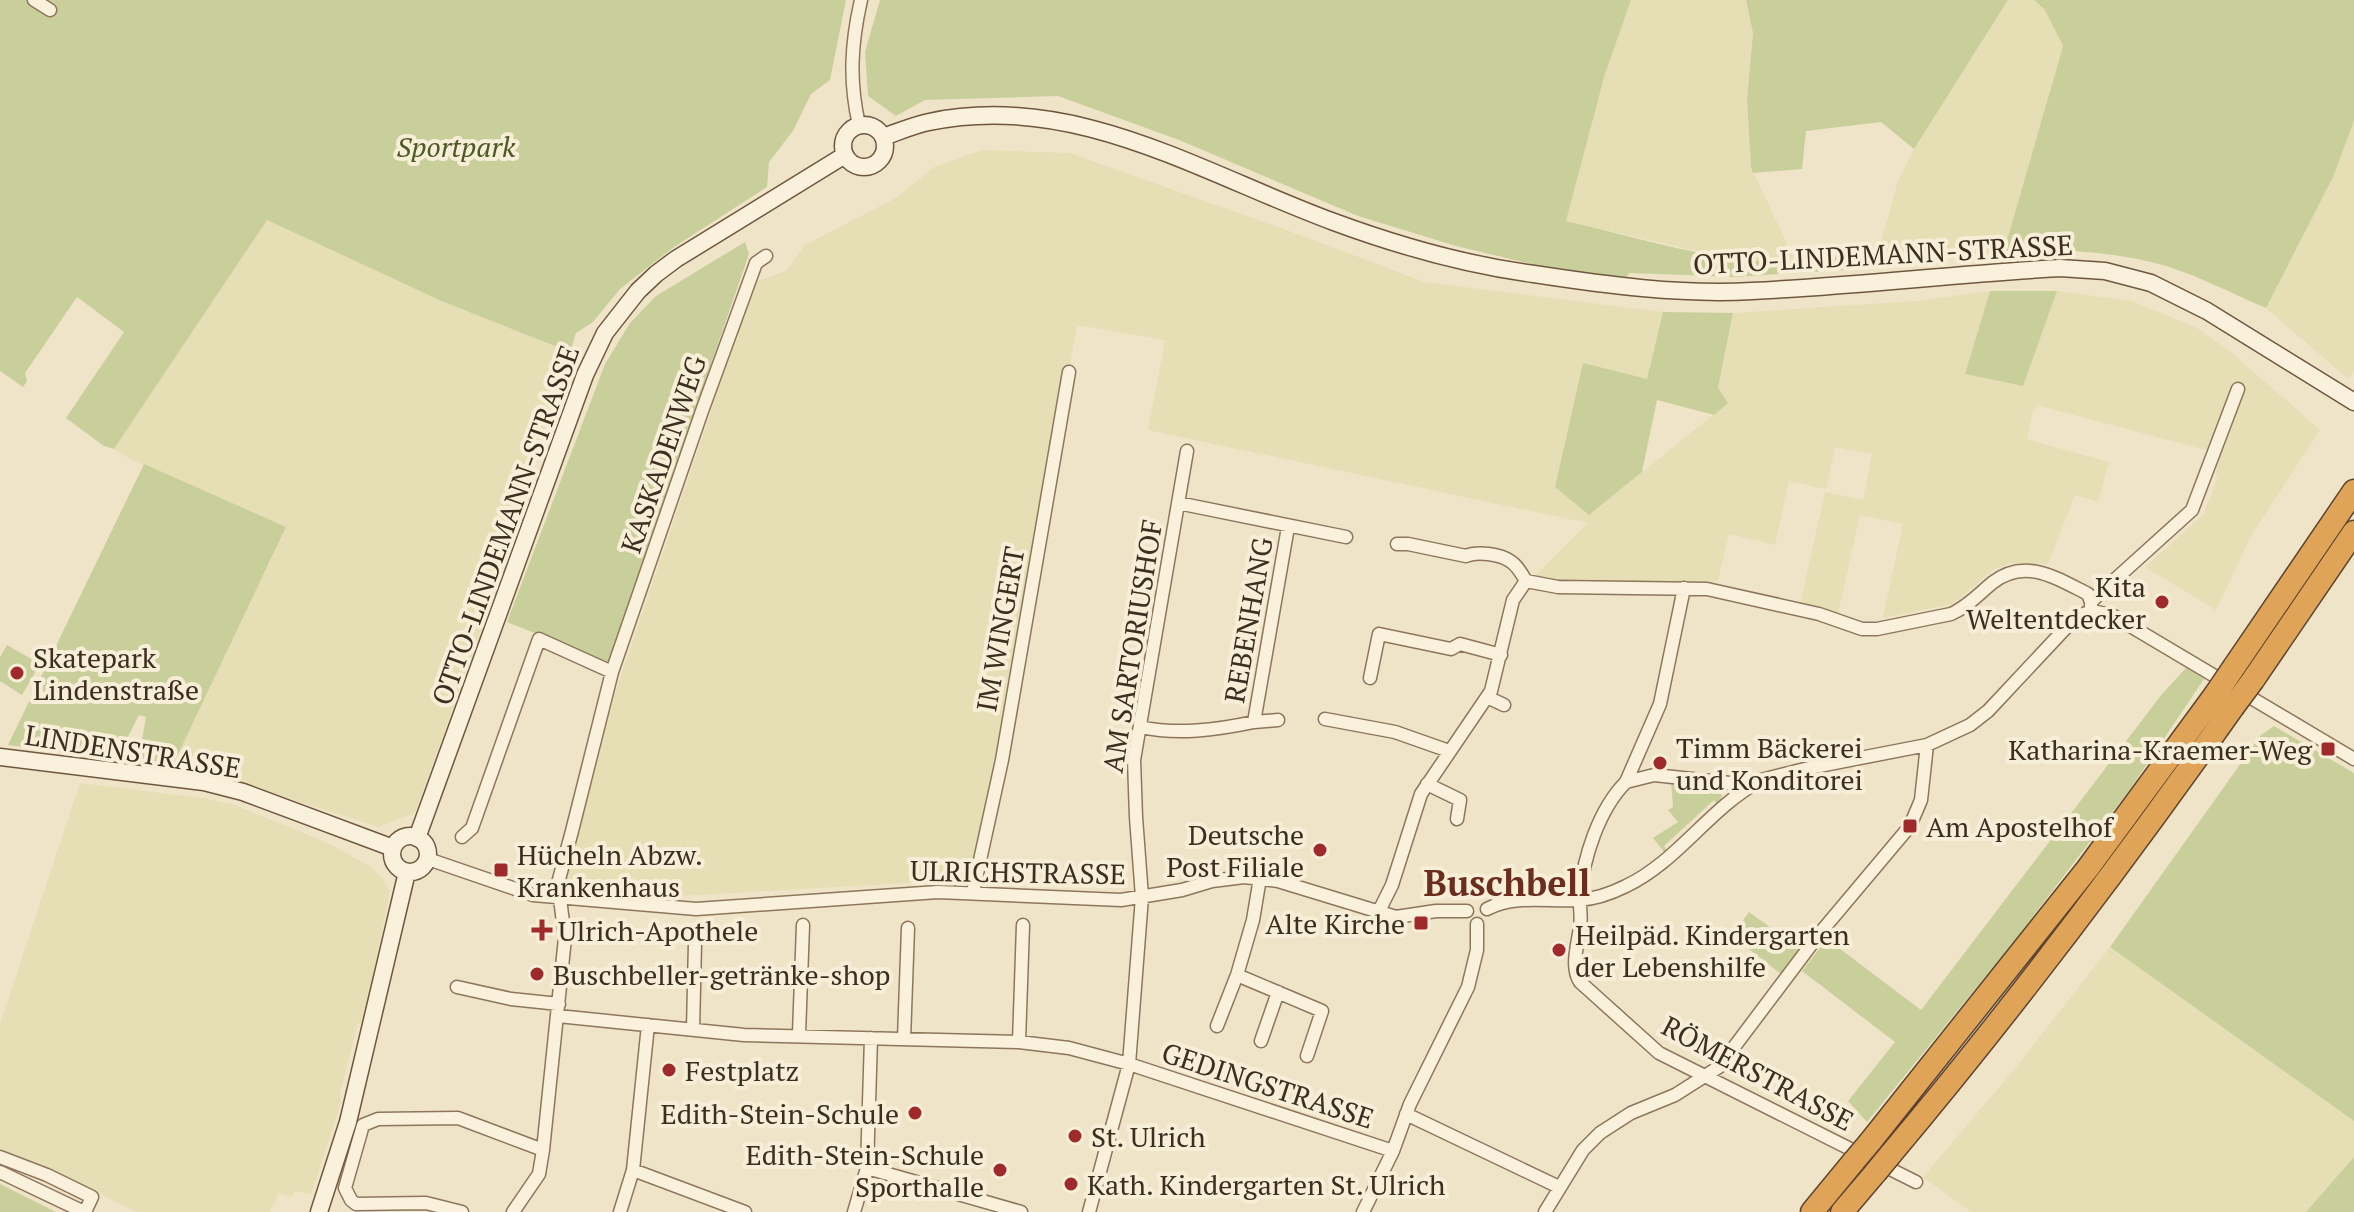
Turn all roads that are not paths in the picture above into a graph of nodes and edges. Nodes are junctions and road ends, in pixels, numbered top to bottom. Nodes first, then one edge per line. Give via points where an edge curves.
1 (34, 0) edge
2 (861, 0) edge
3 (50, 10) dead end
4 (859, 125) junction
5 (883, 137) junction
6 (845, 155) junction
7 (766, 256) dead end
8 (1069, 372) dead end
9 (2238, 389) dead end
10 (2354, 402) edge
11 (1187, 451) dead end
12 (2354, 491) edge
13 (1178, 503) junction
14 (1288, 527) junction
15 (2354, 532) edge
16 (1346, 537) dead end
17 (1397, 544) dead end
18 (1526, 581) junction
19 (1684, 588) junction
20 (2091, 607) junction
21 (1501, 655) junction
22 (612, 672) junction
23 (1370, 678) dead end
24 (1487, 697) junction
25 (2224, 701) junction
26 (1504, 705) dead end
27 (1325, 719) dead end
28 (1278, 720) dead end
29 (1254, 722) junction
30 (1140, 727) junction
31 (1927, 745) junction
32 (1449, 751) junction
33 (0, 757) edge
34 (2354, 759) edge
35 (1761, 780) junction
36 (1720, 781) junction
37 (1626, 782) junction
38 (1427, 784) junction
39 (1729, 801) junction
40 (1457, 819) dead end
41 (462, 837) dead end
42 (417, 838) junction
43 (393, 848) junction
44 (428, 859) junction
45 (407, 872) junction
46 (1260, 878) junction
47 (973, 892) junction
48 (1142, 897) junction
49 (561, 899) junction
50 (1580, 900) junction
51 (1487, 909) junction
52 (1467, 911) junction
53 (1378, 913) junction
54 (1477, 924) junction
55 (803, 925) dead end
56 (1023, 925) dead end
57 (908, 928) dead end
58 (695, 943) dead end
59 (1237, 975) junction
60 (457, 987) dead end
61 (1278, 992) junction
62 (558, 1010) junction
63 (648, 1025) junction
64 (1217, 1026) dead end
65 (693, 1030) junction
66 (799, 1034) junction
67 (871, 1038) junction
68 (904, 1039) junction
69 (1261, 1041) dead end
70 (1019, 1042) junction
71 (1307, 1056) dead end
72 (1129, 1064) junction
73 (1705, 1076) junction
74 (1406, 1114) junction
75 (543, 1150) junction
76 (1393, 1151) junction
77 (0, 1157) edge
78 (867, 1168) junction
79 (633, 1170) junction
80 (0, 1172) edge
81 (1916, 1182) dead end
82 (1559, 1187) junction
83 (84, 1212) edge
84 (319, 1212) edge
85 (462, 1212) edge
86 (513, 1212) edge
87 (620, 1212) edge
88 (745, 1212) edge
89 (854, 1212) edge
90 (1021, 1212) edge
91 (1089, 1212) edge
92 (1363, 1212) edge
93 (1545, 1212) edge
94 (1812, 1212) edge
95 (1842, 1212) edge

1 - 3 street
2 - 4 street via 851,60
4 - 5 street via 871,126
4 - 6 street via 845,136
5 - 6 street via 884,152 876,163 862,167
5 - 10 street, OTTO-LINDEMANN-STRASSE via 967,116 1050,118 1153,148 1401,245 1457,260 1610,284 1750,291 2045,269 2105,271 2151,283 2207,311
6 - 42 street, OTTO-LINDEMANN-STRASSE via 676,259 638,291 605,333 585,375
7 - 22 street, KASKADENWEG via 756,263
8 - 47 street, IM WINGERT via 1002,760
9 - 20 street via 2192,510
11 - 13 street, AM SARTORIUSHOF
12 - 25 highway, bridge via 2234,667
13 - 14 street, REBENHANG
13 - 30 street, AM SARTORIUSHOF
14 - 16 street, REBENHANG
14 - 29 street, REBENHANG
15 - 25 highway, bridge via 2253,680
17 - 18 street via 1507,558
18 - 19 street via 1558,587
18 - 21 street via 1513,600
19 - 20 street via 1819,614 1870,630 1951,614 1995,581 2035,570 2088,594
19 - 37 street via 1660,704
20 - 31 street via 2058,634 1988,711
20 - 34 street
21 - 23 street via 1379,634
21 - 24 street
22 - 41 street via 539,639 472,828
22 - 49 street, KASKADENWEG via 558,883
24 - 26 street
24 - 32 street
25 - 94 highway, bridge
25 - 95 highway via 2141,838
27 - 32 street via 1395,732
28 - 29 street, REBENHANG
29 - 30 street, REBENHANG via 1184,732
30 - 48 street, AM SARTORIUSHOF via 1134,768
31 - 35 street
31 - 73 street via 1921,800 1910,826 1820,933 1719,1067
32 - 38 street
33 - 43 street, LINDENSTRASSE via 204,782
35 - 36 street
35 - 39 street
36 - 37 street via 1654,775
36 - 39 street via 1730,790
37 - 50 street via 1592,844
38 - 40 street via 1460,800
38 - 53 street
39 - 50 street via 1640,879
42 - 43 street via 401,839
42 - 44 street
43 - 45 street via 393,860
44 - 45 street via 420,870
44 - 49 street via 533,895
45 - 84 street via 348,1122
46 - 48 street, ULRICHSTRASSE via 1212,881
46 - 53 street, ULRICHSTRASSE
46 - 59 street
47 - 48 street, ULRICHSTRASSE via 1086,900
47 - 49 street, ULRICHSTRASSE via 696,909
48 - 72 street, AM SARTORIUSHOF
49 - 62 street, KASKADENWEG via 565,938
50 - 51 street via 1529,899
50 - 73 street, RÖMERSTRASSE via 1575,969 1580,982 1659,1053
51 - 52 street via 1475,903
51 - 54 street via 1486,919
52 - 53 street, ULRICHSTRASSE via 1396,917
52 - 54 street
54 - 74 street via 1468,987
55 - 66 street
56 - 70 street
57 - 68 street
58 - 65 street
59 - 61 street
59 - 64 street
60 - 62 street, GEDINGSTRASSE
61 - 69 street
61 - 71 street via 1322,1011
62 - 63 street, GEDINGSTRASSE
62 - 75 street, KASKADENWEG
63 - 65 street, GEDINGSTRASSE
63 - 79 street
65 - 66 street, GEDINGSTRASSE
66 - 67 street, GEDINGSTRASSE
67 - 68 street, GEDINGSTRASSE
67 - 78 street
68 - 70 street, GEDINGSTRASSE
70 - 72 street, GEDINGSTRASSE
72 - 76 street, GEDINGSTRASSE
72 - 91 street, AM SARTORIUSHOF
73 - 81 street, RÖMERSTRASSE
73 - 82 street via 1600,1133
74 - 76 street
74 - 82 street
75 - 85 street via 458,1118 378,1119 363,1125 345,1188 351,1200 426,1203
75 - 86 street, KASKADENWEG via 539,1174
76 - 92 street
77 - 83 street via 92,1197
78 - 89 street
78 - 90 street
79 - 87 street
79 - 88 street
80 - 83 street
82 - 93 street

